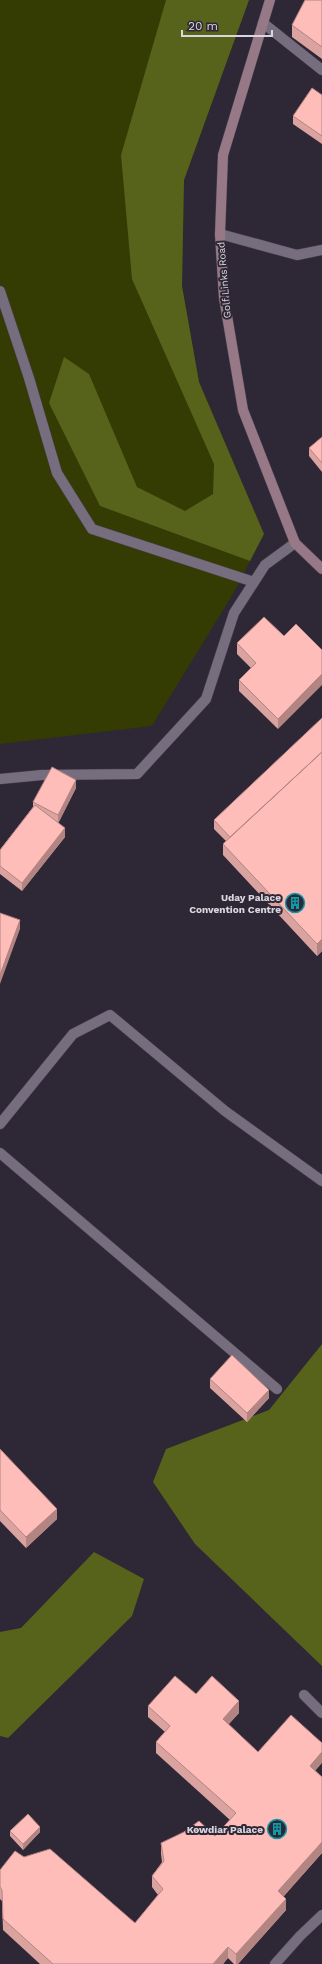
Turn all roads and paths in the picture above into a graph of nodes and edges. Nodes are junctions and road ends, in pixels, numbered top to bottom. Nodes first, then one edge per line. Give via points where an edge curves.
1 (270, 0) edge
2 (263, 23) junction
3 (322, 70) edge
4 (220, 234) junction
5 (322, 250) edge
6 (0, 291) edge
7 (295, 543) junction
8 (322, 568) edge
9 (254, 582) junction
10 (0, 779) edge
11 (0, 1124) edge
12 (0, 1153) edge
13 (322, 1181) edge
14 (277, 1389) dead end
15 (304, 1695) dead end
16 (322, 1713) edge
17 (322, 1915) edge
18 (275, 1964) edge

1 - 2 street, Golf Links Road
2 - 3 street
2 - 4 street, Golf Links Road via 223,155
4 - 5 street via 297,255
4 - 7 street, Golf Links Road via 224,298 243,410
6 - 9 street via 57,473 92,529
7 - 8 street, Golf Links Road
7 - 9 street via 265,565
9 - 10 street via 234,613 206,699 137,774 42,775
11 - 13 street via 73,1034 110,1015 225,1111
12 - 14 street
15 - 16 street
17 - 18 street

